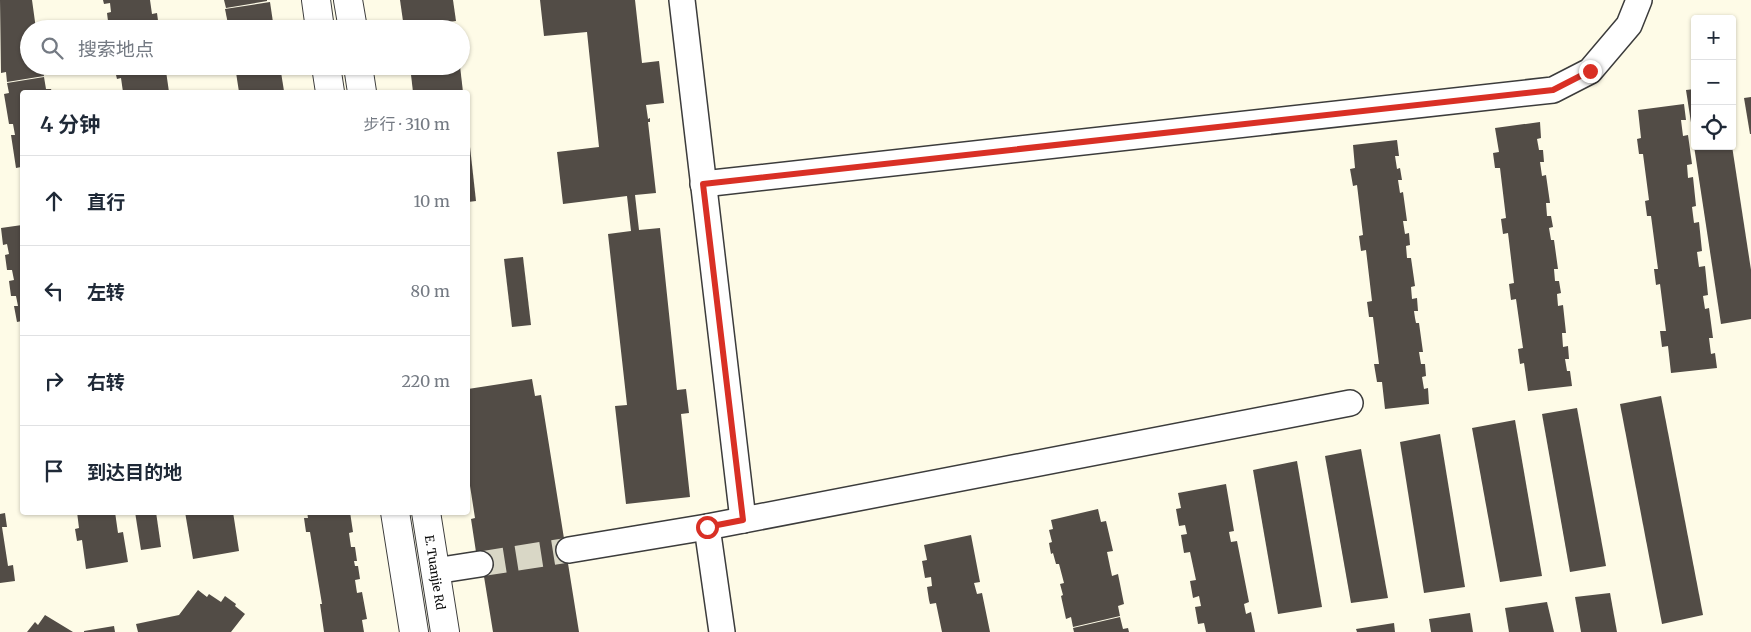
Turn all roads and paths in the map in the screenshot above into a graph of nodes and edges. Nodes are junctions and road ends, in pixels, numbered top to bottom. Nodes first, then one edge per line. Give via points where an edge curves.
1 (316, 0) edge
2 (348, 0) edge
3 (682, 0) edge
4 (1639, 0) edge
5 (319, 20) edge
6 (351, 20) edge
7 (327, 75) edge
8 (359, 75) edge
9 (330, 90) edge
10 (362, 90) edge
11 (703, 184) junction
12 (1350, 403) dead end
13 (395, 515) edge
14 (426, 515) edge
15 (743, 520) junction
16 (707, 527) junction
17 (569, 550) tunnel mouth
18 (480, 564) tunnel mouth
19 (435, 572) junction
20 (414, 632) edge
21 (445, 632) edge
22 (722, 632) edge

1 - 5 street
2 - 6 street
3 - 11 street
4 - 11 street via 1629,25 1590,71 1553,90
7 - 9 street
8 - 10 street
11 - 15 street
12 - 15 street
13 - 20 street
14 - 19 street, E. Tuanjie Rd
15 - 16 street
16 - 17 street
16 - 22 street
18 - 19 street
19 - 21 street, E. Tuanjie Rd

